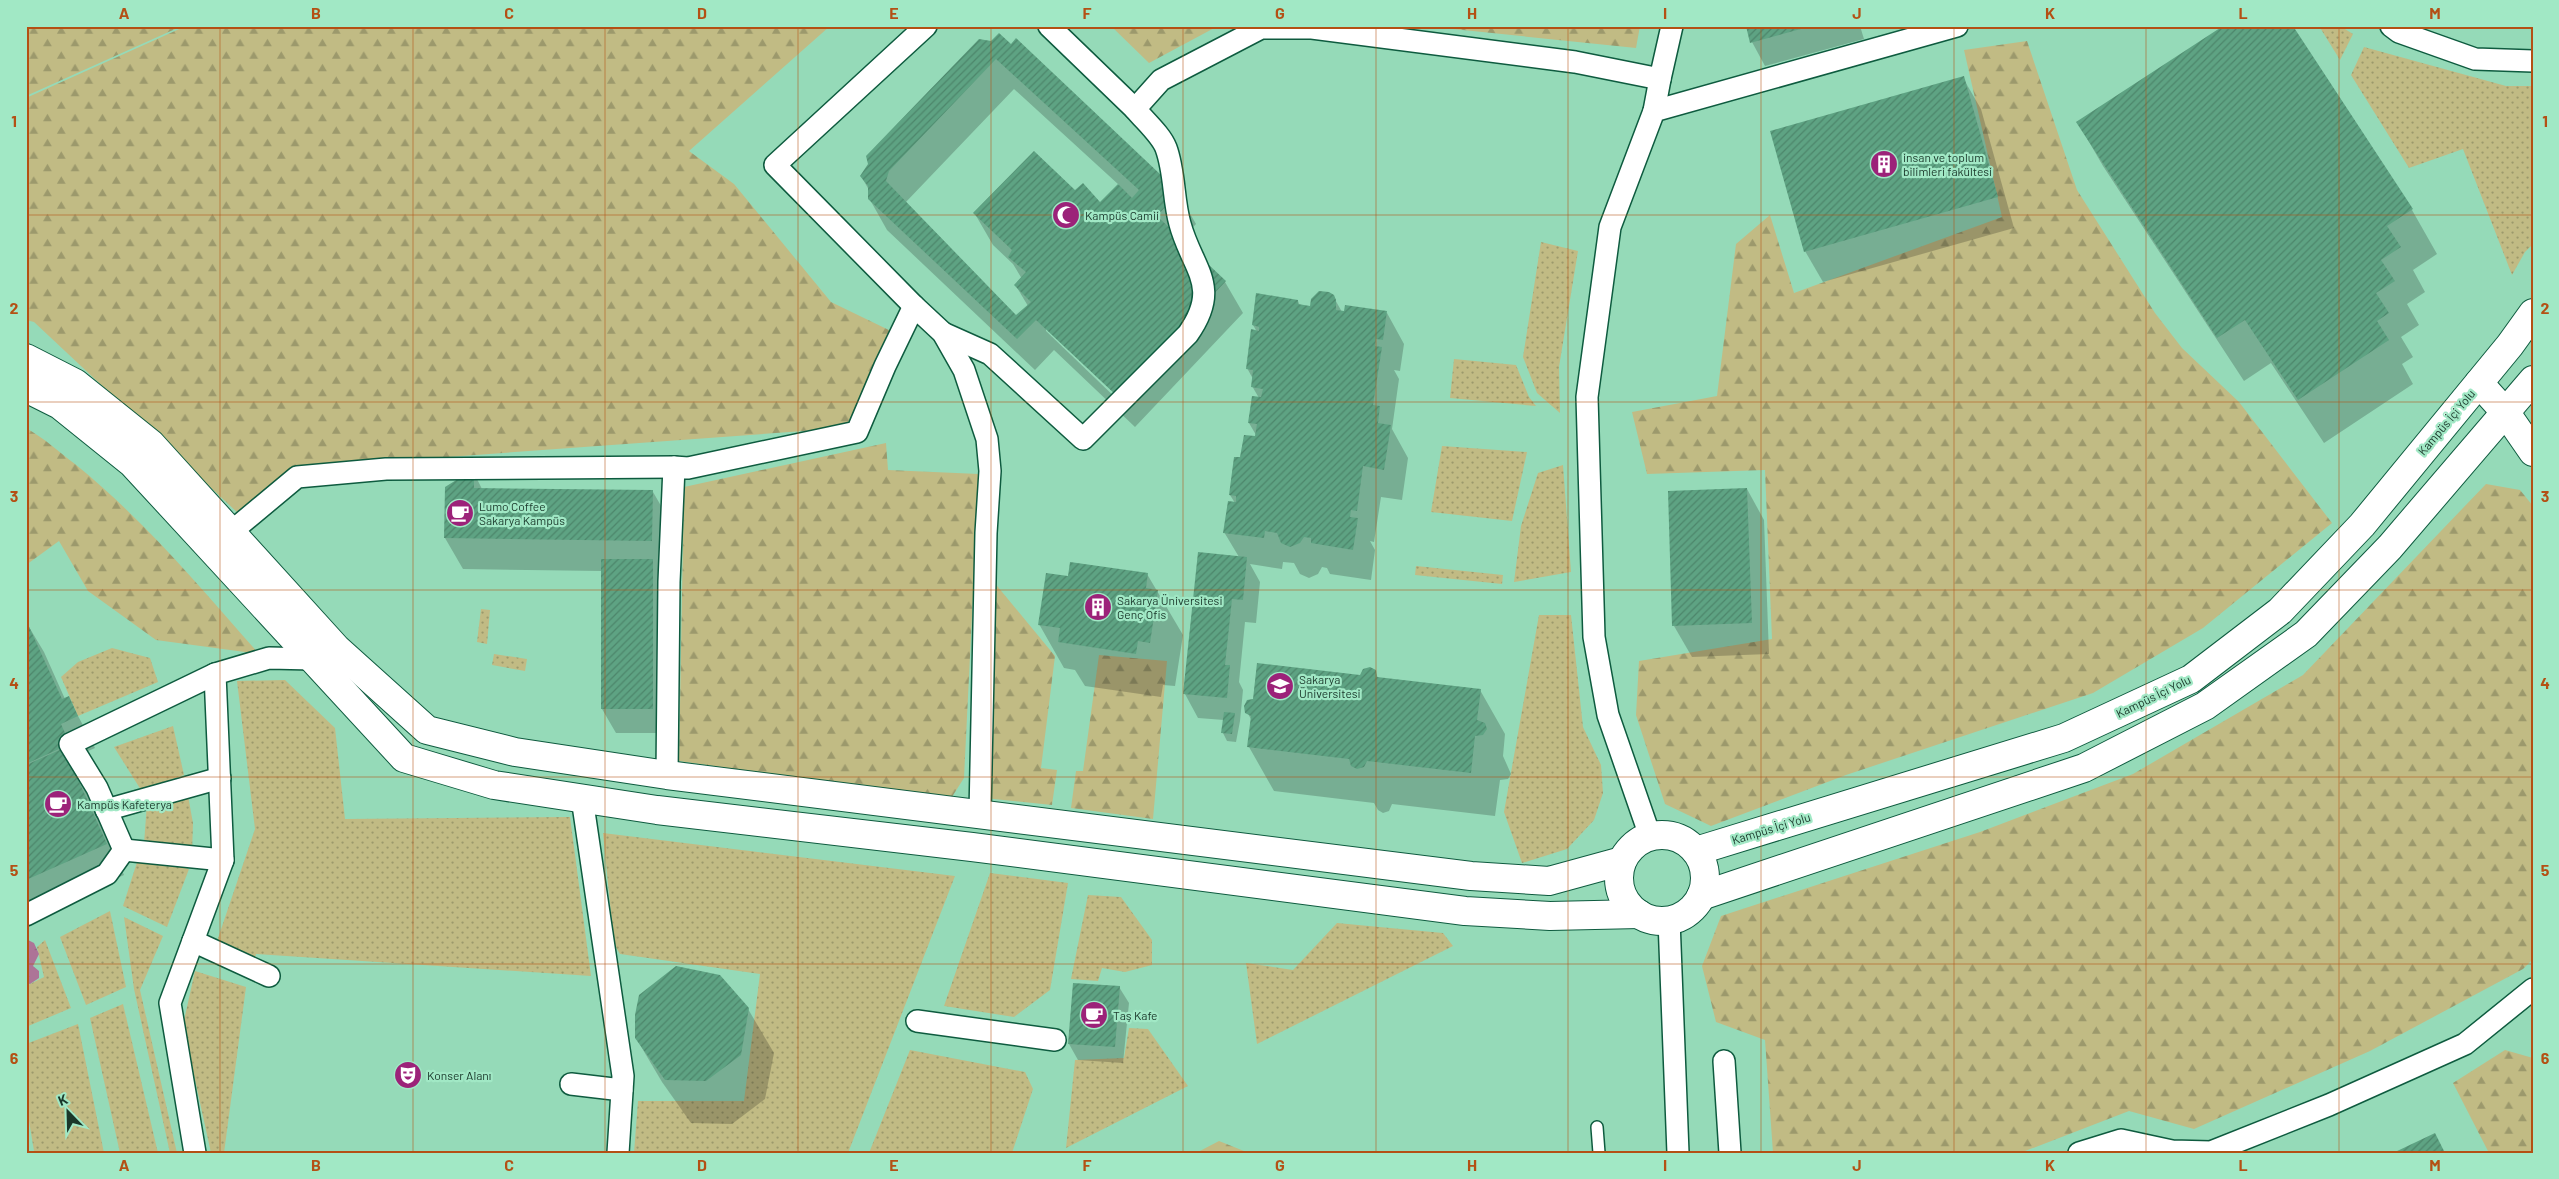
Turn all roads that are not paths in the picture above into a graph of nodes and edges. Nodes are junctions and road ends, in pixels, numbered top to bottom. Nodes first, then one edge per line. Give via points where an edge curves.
1 (926, 26) edge
2 (1049, 26) edge
3 (1672, 26) edge
4 (1957, 26) edge
5 (2391, 26) edge
6 (1902, 34) edge
7 (2533, 61) edge
8 (1660, 78) junction
9 (1136, 109) junction
10 (1654, 110) junction
11 (914, 306) junction
12 (2533, 313) edge
13 (943, 333) junction
14 (2510, 345) junction
15 (26, 358) edge
16 (2533, 379) edge
17 (2479, 383) junction
18 (26, 388) edge
19 (2506, 413) junction
20 (2533, 452) edge
21 (674, 466) junction
22 (231, 532) junction
23 (325, 654) junction
24 (215, 674) junction
25 (667, 775) junction
26 (220, 778) junction
27 (582, 798) junction
28 (106, 810) junction
29 (980, 813) junction
30 (1650, 836) junction
31 (124, 850) junction
32 (1696, 851) junction
33 (223, 860) junction
34 (1622, 861) junction
35 (1701, 896) junction
36 (1639, 914) junction
37 (26, 915) edge
38 (1669, 920) junction
39 (193, 942) junction
40 (269, 976) dead end
41 (2533, 989) edge
42 (917, 1021) dead end
43 (1055, 1040) dead end
44 (1724, 1061) dead end
45 (570, 1084) dead end
46 (622, 1090) junction
47 (1596, 1127) dead end
48 (196, 1153) edge
49 (618, 1153) edge
50 (1599, 1153) edge
51 (1678, 1153) edge
52 (1730, 1153) edge
53 (2079, 1153) edge

1 - 11 street via 775,165
2 - 9 street
3 - 8 street
4 - 6 street
5 - 7 street via 2399,32 2475,59
6 - 10 street
8 - 9 street via 1575,62 1312,28 1261,28 1161,80
8 - 10 street
9 - 13 street via 1166,147 1180,225 1201,272 1200,316 1188,334 1083,439 990,354
10 - 30 street via 1610,227 1587,397 1594,637 1608,715
11 - 13 street
11 - 21 street via 856,432 688,468
12 - 14 street, Kampüs İçi Yolu
13 - 29 street via 964,370 974,398 987,438 990,471
14 - 16 street
14 - 17 street, Kampüs İçi Yolu
15 - 22 street via 75,383 151,444
16 - 19 street
17 - 19 street
17 - 32 street, Kampüs İçi Yolu via 2362,525 2280,610 2190,679 2064,738
18 - 23 street via 60,405 132,463
19 - 20 street
19 - 35 street via 2390,547 2306,634 2206,706 2084,768
21 - 22 street via 386,469 297,477
21 - 25 street via 669,553
22 - 23 street
23 - 24 street via 269,658
23 - 25 street via 428,730 514,752
23 - 27 street via 404,758 494,785
24 - 26 street
24 - 28 street via 70,744 97,788
25 - 29 street
26 - 28 street
26 - 33 street
27 - 36 street via 1465,911 1550,916
27 - 46 street via 623,1076
28 - 31 street
29 - 34 street via 1471,876 1549,881
30 - 32 street via 1675,837
30 - 34 street via 1638,842
31 - 33 street
31 - 37 street via 108,874
32 - 35 street via 1705,873
33 - 39 street
34 - 36 street via 1619,884 1629,906
35 - 38 street via 1682,916
36 - 38 street via 1658,921
38 - 51 street
39 - 40 street
39 - 48 street via 170,1003
41 - 53 street via 2465,1044 2329,1105 2210,1152 2172,1151 2120,1140
42 - 43 street
44 - 52 street
45 - 46 street
46 - 49 street
47 - 50 lane

